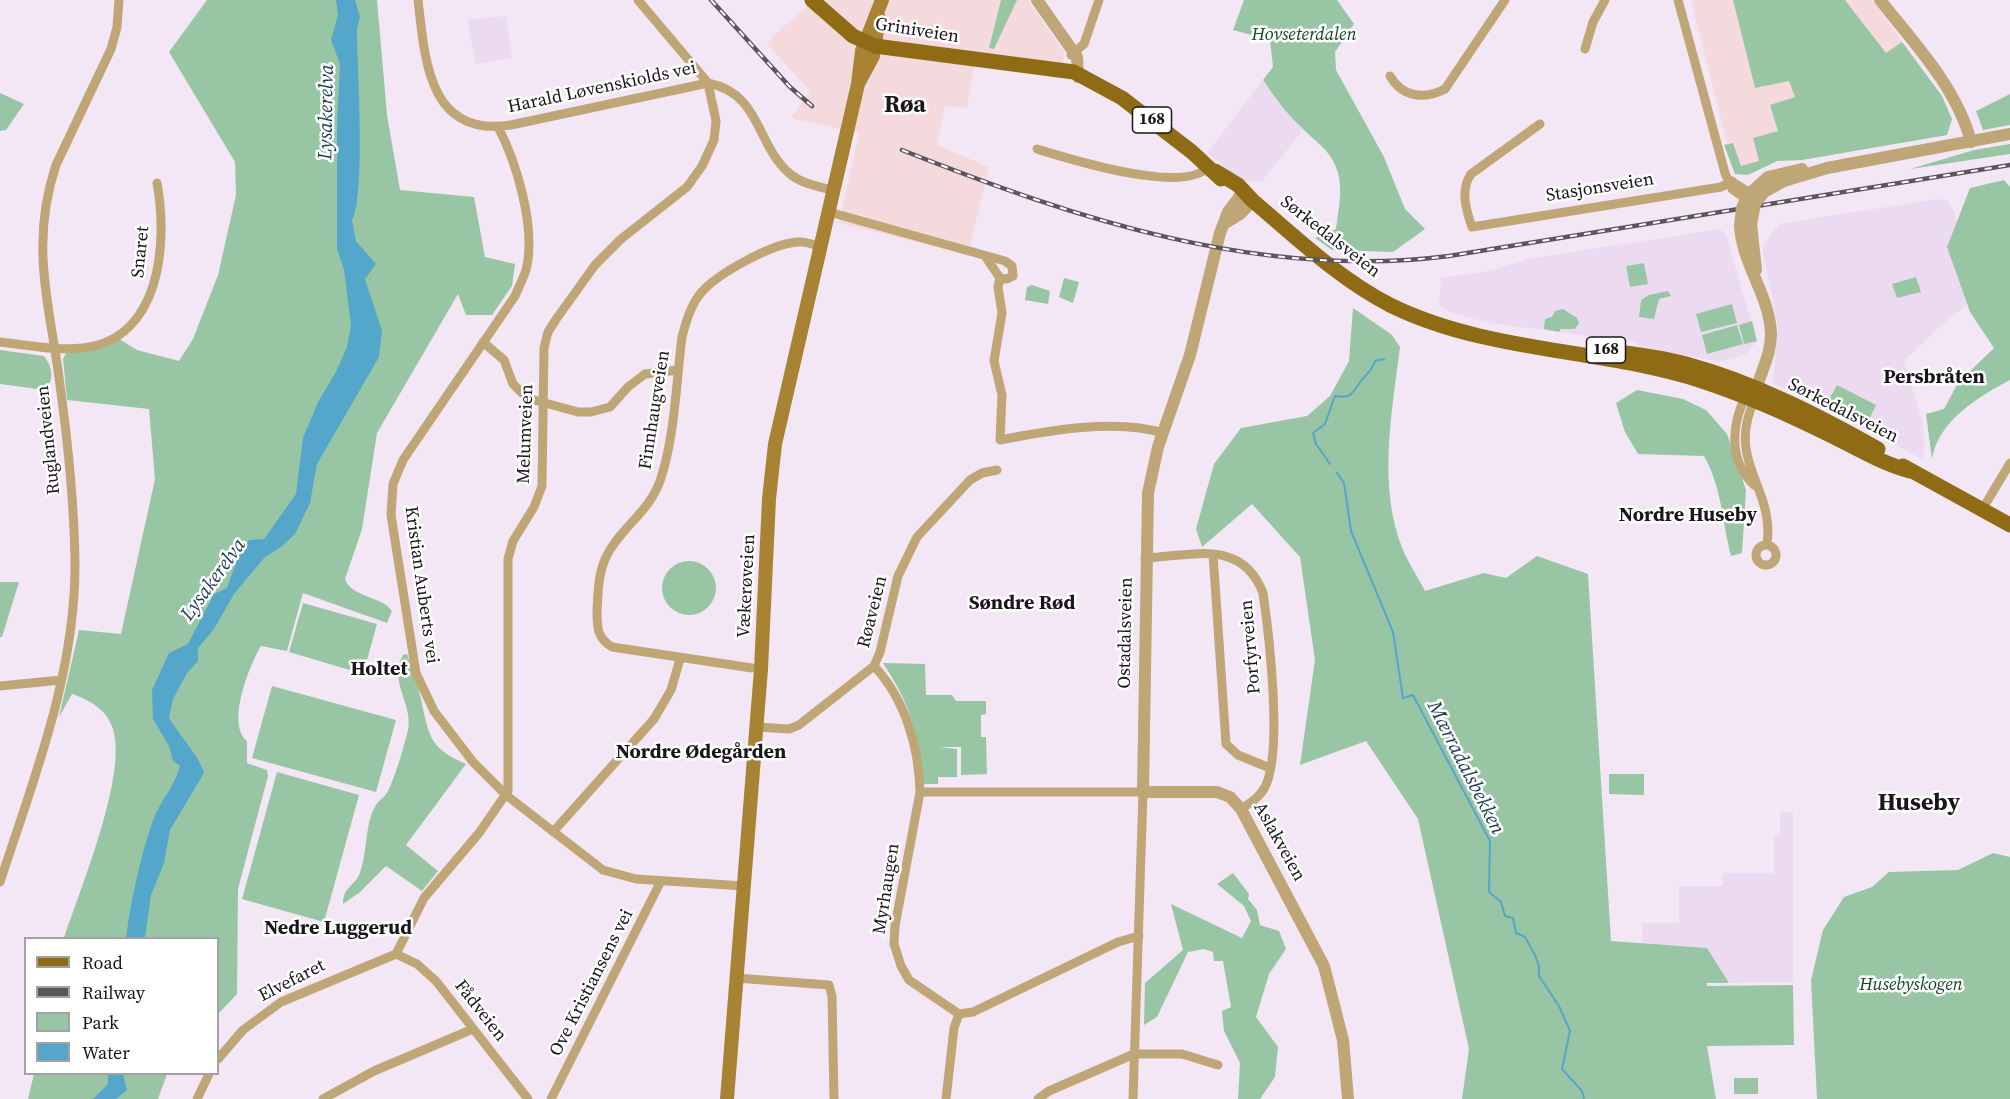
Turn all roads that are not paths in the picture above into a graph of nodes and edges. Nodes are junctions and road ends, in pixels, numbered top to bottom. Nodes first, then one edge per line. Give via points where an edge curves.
1 (119, 0) edge
2 (418, 0) edge
3 (638, 0) edge
4 (812, 0) edge
5 (1036, 0) edge
6 (1099, 0) edge
7 (1505, 0) edge
8 (1605, 0) edge
9 (1678, 0) edge
10 (1880, 0) edge
11 (880, 6) edge
12 (870, 44) junction
13 (1585, 49) dead end
14 (1074, 67) junction
15 (1390, 76) dead end
16 (708, 83) junction
17 (1540, 124) dead end
18 (498, 127) junction
19 (2010, 135) edge
20 (1966, 142) junction
21 (1037, 150) dead end
22 (1212, 169) junction
23 (1730, 182) junction
24 (157, 183) dead end
25 (834, 191) junction
26 (1752, 195) junction
27 (1246, 196) junction
28 (829, 212) junction
29 (821, 247) junction
30 (985, 256) junction
31 (1000, 278) junction
32 (0, 342) edge
33 (483, 342) junction
34 (54, 349) junction
35 (678, 370) junction
36 (1751, 396) junction
37 (544, 404) junction
38 (1163, 433) junction
39 (2010, 463) edge
40 (997, 470) dead end
41 (1982, 510) junction
42 (2010, 525) edge
43 (1767, 544) dead end
44 (1213, 554) junction
45 (1145, 558) junction
46 (680, 659) junction
47 (874, 666) junction
48 (752, 668) dead end
49 (61, 680) junction
50 (0, 686) edge
51 (757, 728) junction
52 (1270, 768) junction
53 (920, 792) junction
54 (1143, 792) junction
55 (506, 795) junction
56 (1241, 809) junction
57 (553, 832) junction
58 (661, 880) junction
59 (0, 882) edge
60 (744, 886) junction
61 (1138, 936) junction
62 (396, 954) junction
63 (736, 978) junction
64 (959, 1014) junction
65 (473, 1029) junction
66 (1134, 1054) junction
67 (219, 1058) edge
68 (1218, 1065) dead end
69 (209, 1075) edge
70 (197, 1099) edge
71 (323, 1099) edge
72 (528, 1099) edge
73 (551, 1099) edge
74 (727, 1099) edge
75 (834, 1099) edge
76 (946, 1099) edge
77 (1038, 1099) edge
78 (1133, 1099) edge
79 (1348, 1099) edge

1 - 34 street, Ruglandveien via 111,49 56,165 46,206 41,266
2 - 18 street, Harald Løvenskiolds vei via 425,62 436,93 453,113 471,122
3 - 16 street
4 - 12 main road, Griniveien / 168 via 844,29
5 - 14 street, Sørkedalsveien
6 - 14 street
7 - 15 street via 1445,89 1432,96 1413,95 1395,85
8 - 13 street
9 - 23 street
10 - 20 street via 1945,85 1967,126
11 - 12 main road, Vækerøveien via 880,24
12 - 14 main road, Griniveien / 168 via 1031,66
12 - 25 main road, Vækerøveien via 871,61 858,84
14 - 22 main road, Sørkedalsveien / 168 via 1122,98
16 - 18 street, Harald Løvenskiolds vei
16 - 25 street, Harald Løvenskiolds vei via 749,106 771,150 791,175
16 - 37 street, Melumveien via 716,128 711,150 679,195 608,251 556,318 544,348
17 - 23 street, Stasjonsveien via 1471,174 1465,193 1473,226
18 - 33 street, Kristian Auberts vei via 517,172 524,204 527,267 515,296
19 - 20 street
20 - 26 street via 1827,168
21 - 22 street via 1159,177 1199,174
22 - 27 main road, Sørkedalsveien / 168 via 1221,180
23 - 26 street
24 - 34 street, Snaret via 161,241 150,298 124,329 107,341 83,348
25 - 28 main road, Vækerøveien
26 - 36 street, bridge via 1745,225 1771,338 1767,362
27 - 36 main road, Sørkedalsveien / 168 via 1320,258 1373,296 1402,310 1452,327 1661,358 1707,370
27 - 38 street, Ostadalsveien via 1240,214 1224,224 1186,366
28 - 29 main road, Vækerøveien
28 - 30 street
29 - 35 street, Finnhaugveien via 804,242 787,244 710,284 686,321
29 - 51 main road, Vækerøveien via 774,453
30 - 31 street
30 - 31 street via 1012,266 1013,276
31 - 38 street via 1002,313 994,361 1002,395 1000,440 1093,427
32 - 34 street, Snaret
33 - 37 street via 504,360 519,392
33 - 55 street, Kristian Auberts vei via 404,460 393,484 392,515 420,686 473,762
34 - 49 street, Ruglandveien via 68,447 74,541 73,608
35 - 37 street via 645,374 602,410 578,412
35 - 46 street, Finnhaugveien via 662,476 639,517 605,558 598,584 597,624 602,639 612,646
36 - 41 main road, Sørkedalsveien / 168 via 1848,432
36 - 43 street via 1744,444 1768,515
37 - 55 street, Melumveien via 542,486 513,541 508,559 510,777
38 - 45 street, Ostadalsveien via 1148,493
39 - 41 street
40 - 47 street, Røaveien via 970,480 916,537 898,576
41 - 42 main road, Sørkedalsveien / 168
44 - 45 street, Porfyrveien
44 - 52 street, Porfyrveien via 1226,744 1238,755
44 - 52 street, Porfyrveien via 1231,556 1244,563 1263,593 1272,666
45 - 54 street, Ostadalsveien
46 - 48 street, Finnhaugveien
46 - 57 street via 670,690 654,719
47 - 51 street, Røaveien via 799,725 789,729
47 - 53 street, Myrhaugen via 893,688 905,712
49 - 50 street
49 - 59 street, Ruglandveien via 52,722
51 - 60 main road, Vækerøveien
52 - 56 street, Porfyrveien via 1262,793
53 - 54 street, Aslakveien
53 - 64 street, Myrhaugen via 894,944 909,980
54 - 56 street, Aslakveien via 1222,793
54 - 61 street, Ostadalsveien
55 - 57 street, Kristian Auberts vei
55 - 62 street via 424,898
56 - 79 street, Aslakveien via 1321,958 1340,1023
57 - 58 street, Kristian Auberts vei via 603,870
58 - 60 street, Kristian Auberts vei
58 - 73 street, Ove Kristiansens vei
60 - 63 main road, Vækerøveien
61 - 64 street via 973,1012
61 - 66 street, Ostadalsveien
62 - 65 street, Fådveien via 424,969
62 - 67 street, Elvefaret via 281,1002 243,1030
63 - 74 main road, Vækerøveien
63 - 75 street via 829,985
64 - 76 street
65 - 71 street via 374,1071
65 - 72 street, Fådveien
66 - 68 street via 1182,1054
66 - 77 street via 1058,1086
66 - 78 street, Ostadalsveien
69 - 70 street

